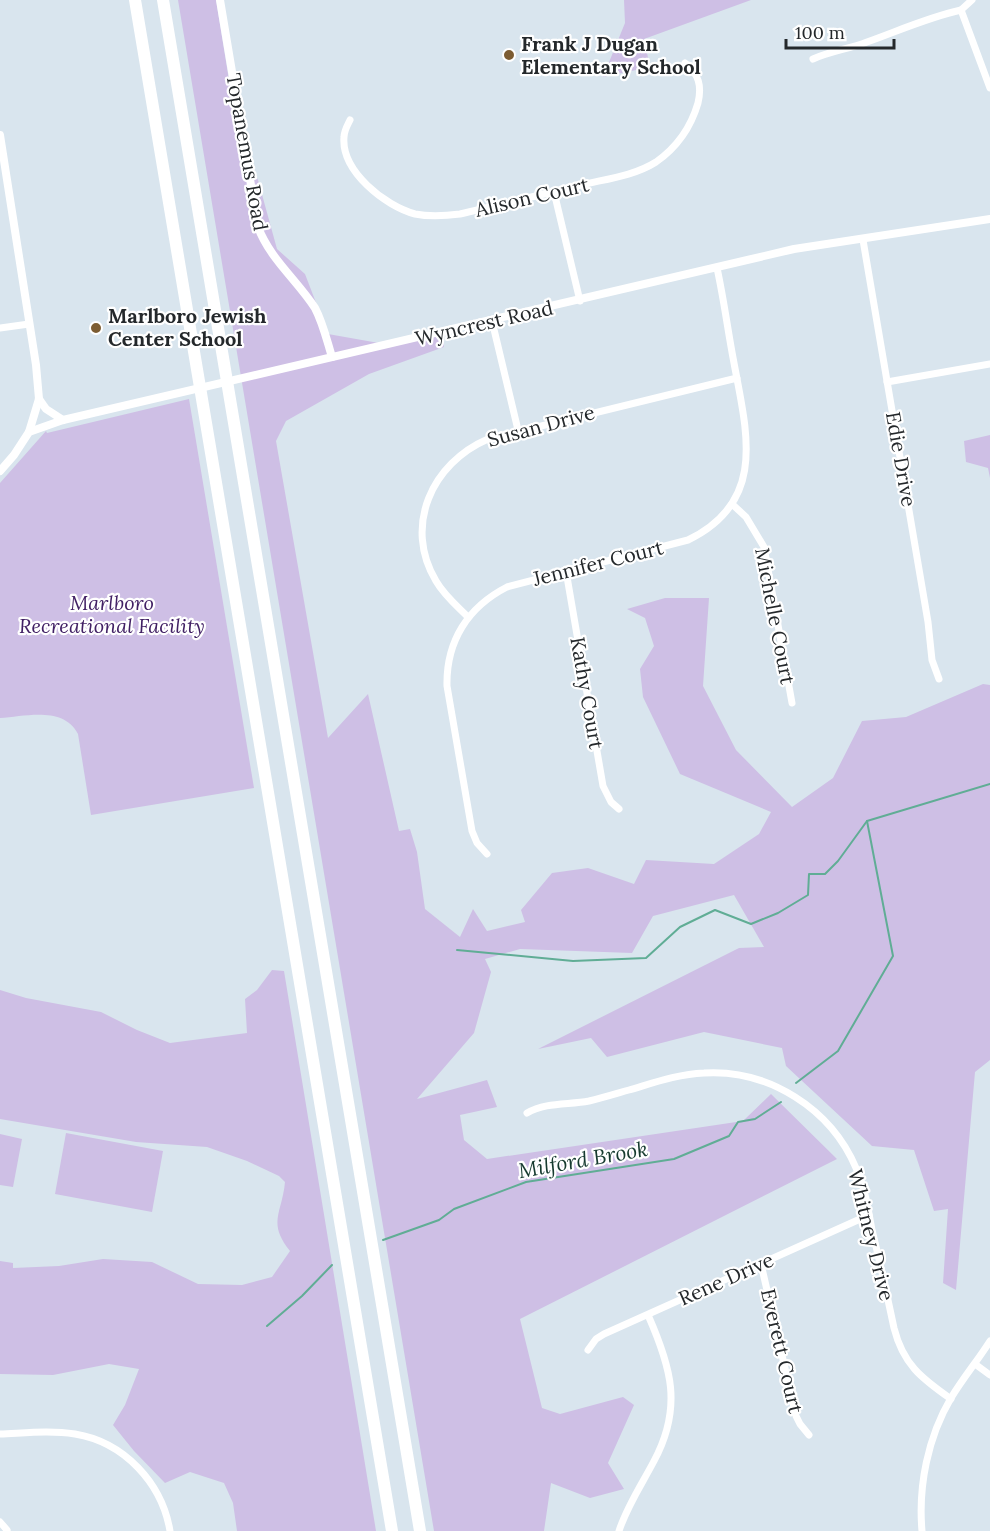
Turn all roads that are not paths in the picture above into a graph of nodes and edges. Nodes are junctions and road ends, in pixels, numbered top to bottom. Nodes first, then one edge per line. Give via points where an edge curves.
1 (135, 0) edge
2 (163, 0) edge
3 (220, 0) edge
4 (972, 0) edge
5 (961, 10) junction
6 (813, 59) dead end
7 (685, 63) dead end
8 (990, 88) edge
9 (350, 120) dead end
10 (0, 135) edge
11 (554, 192) junction
12 (990, 219) edge
13 (863, 240) junction
14 (717, 268) junction
15 (580, 301) junction
16 (492, 321) junction
17 (29, 324) junction
18 (0, 328) edge
19 (332, 357) junction
20 (990, 364) edge
21 (737, 378) junction
22 (888, 382) junction
23 (39, 399) junction
24 (63, 420) junction
25 (518, 430) junction
26 (29, 432) junction
27 (0, 471) edge
28 (732, 504) junction
29 (566, 572) junction
30 (467, 616) junction
31 (939, 679) dead end
32 (792, 703) dead end
33 (619, 809) dead end
34 (487, 854) dead end
35 (527, 1113) dead end
36 (869, 1215) junction
37 (761, 1264) junction
38 (648, 1315) junction
39 (990, 1341) edge
40 (588, 1350) dead end
41 (975, 1364) junction
42 (990, 1375) edge
43 (951, 1399) junction
44 (0, 1434) edge
45 (809, 1435) dead end
46 (0, 1522) edge
47 (8, 1530) edge
48 (170, 1531) edge
49 (392, 1531) edge
50 (420, 1531) edge
51 (619, 1531) edge
52 (922, 1531) edge

1 - 49 highway
2 - 50 highway
3 - 19 street, Topanemus Road via 258,227 269,249 314,307
4 - 5 street
5 - 6 street
5 - 8 street
7 - 11 street, Alison Court via 696,74 700,90 690,123 672,148 638,171
9 - 11 street, Alison Court via 344,140 354,168 373,192 402,210 424,216 448,216
10 - 17 street
11 - 15 street
12 - 13 street, Wyncrest Road
13 - 14 street, Wyncrest Road via 794,249
13 - 22 street, Edie Drive
14 - 15 street, Wyncrest Road
14 - 21 street, Jennifer Court
15 - 16 street, Wyncrest Road
16 - 19 street, Wyncrest Road
16 - 25 street
17 - 18 street
17 - 23 street
19 - 24 street, Wyncrest Road
20 - 22 street
21 - 25 street, Susan Drive
21 - 28 street, Jennifer Court via 747,449 745,473
22 - 31 street, Edie Drive via 932,660
23 - 24 street
23 - 26 street
24 - 26 street, Wyncrest Road
25 - 30 street, Susan Drive via 488,439 460,454 438,479 425,508 423,538 429,566 442,590
26 - 27 street
28 - 29 street, Jennifer Court via 709,528 688,540
28 - 32 street, Michelle Court via 746,517 764,548
29 - 30 street, Jennifer Court via 507,587
29 - 33 street, Kathy Court via 603,786
30 - 34 street, Jennifer Court via 454,639 447,686 472,831
35 - 36 street, Whitney Drive via 537,1107 589,1101 683,1075 718,1072 748,1076 795,1096 835,1132 856,1168
36 - 37 street, Rene Drive
36 - 43 street, Whitney Drive via 901,1348 918,1375
37 - 38 street, Rene Drive
37 - 45 street, Everett Court via 796,1416
38 - 40 street, Rene Drive via 604,1334
38 - 51 street via 667,1361 671,1406 661,1446
39 - 41 street
41 - 42 street
41 - 43 street
43 - 52 street via 925,1469
44 - 48 street via 72,1434 112,1448 148,1478 162,1502
46 - 47 street

